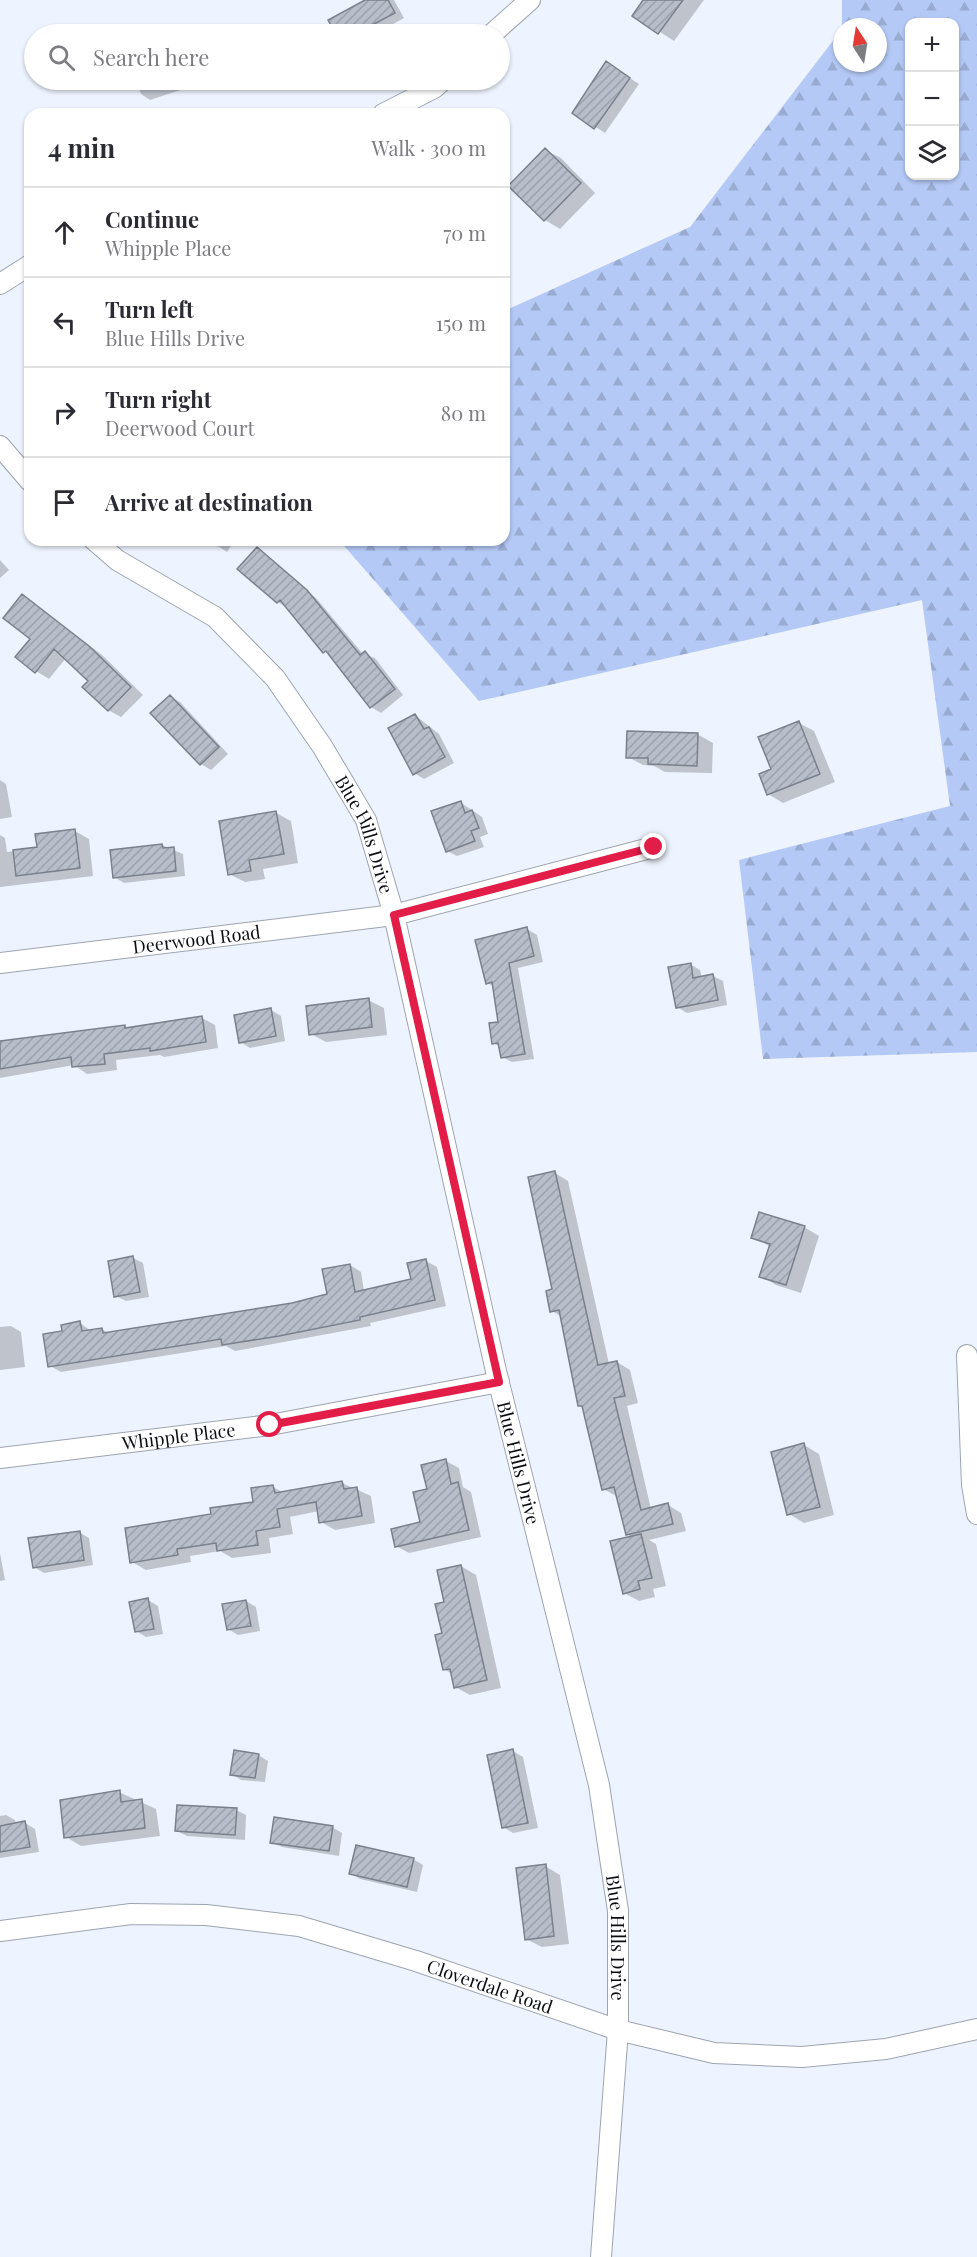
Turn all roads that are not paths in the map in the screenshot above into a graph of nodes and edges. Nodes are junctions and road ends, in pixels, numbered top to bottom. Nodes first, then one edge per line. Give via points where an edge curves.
1 (530, 0) edge
2 (503, 24) edge
3 (430, 90) edge
4 (395, 108) edge
5 (24, 269) edge
6 (0, 284) edge
7 (0, 446) edge
8 (24, 474) edge
9 (101, 546) edge
10 (654, 847) dead end
11 (394, 915) junction
12 (0, 963) edge
13 (967, 1354) dead end
14 (499, 1382) junction
15 (0, 1458) edge
16 (977, 1514) edge
17 (0, 1931) edge
18 (977, 2029) edge
19 (618, 2030) junction
20 (601, 2257) edge

1 - 2 street
3 - 4 street
5 - 6 street
7 - 8 street
9 - 11 street, Blue Hills Drive via 117,560 215,617 275,678 366,820
10 - 11 street, Deerwood Road
11 - 12 street, Deerwood Road
11 - 14 street, Blue Hills Drive
13 - 16 street via 972,1485
14 - 15 street, Whipple Place via 270,1425
14 - 19 street, Blue Hills Drive via 599,1785 618,1911
17 - 19 street, Cloverdale Road via 131,1914 206,1915 298,1926 416,1961
18 - 19 street, Cloverdale Road via 886,2049 802,2057 714,2053
19 - 20 street, Blue Hills Drive

